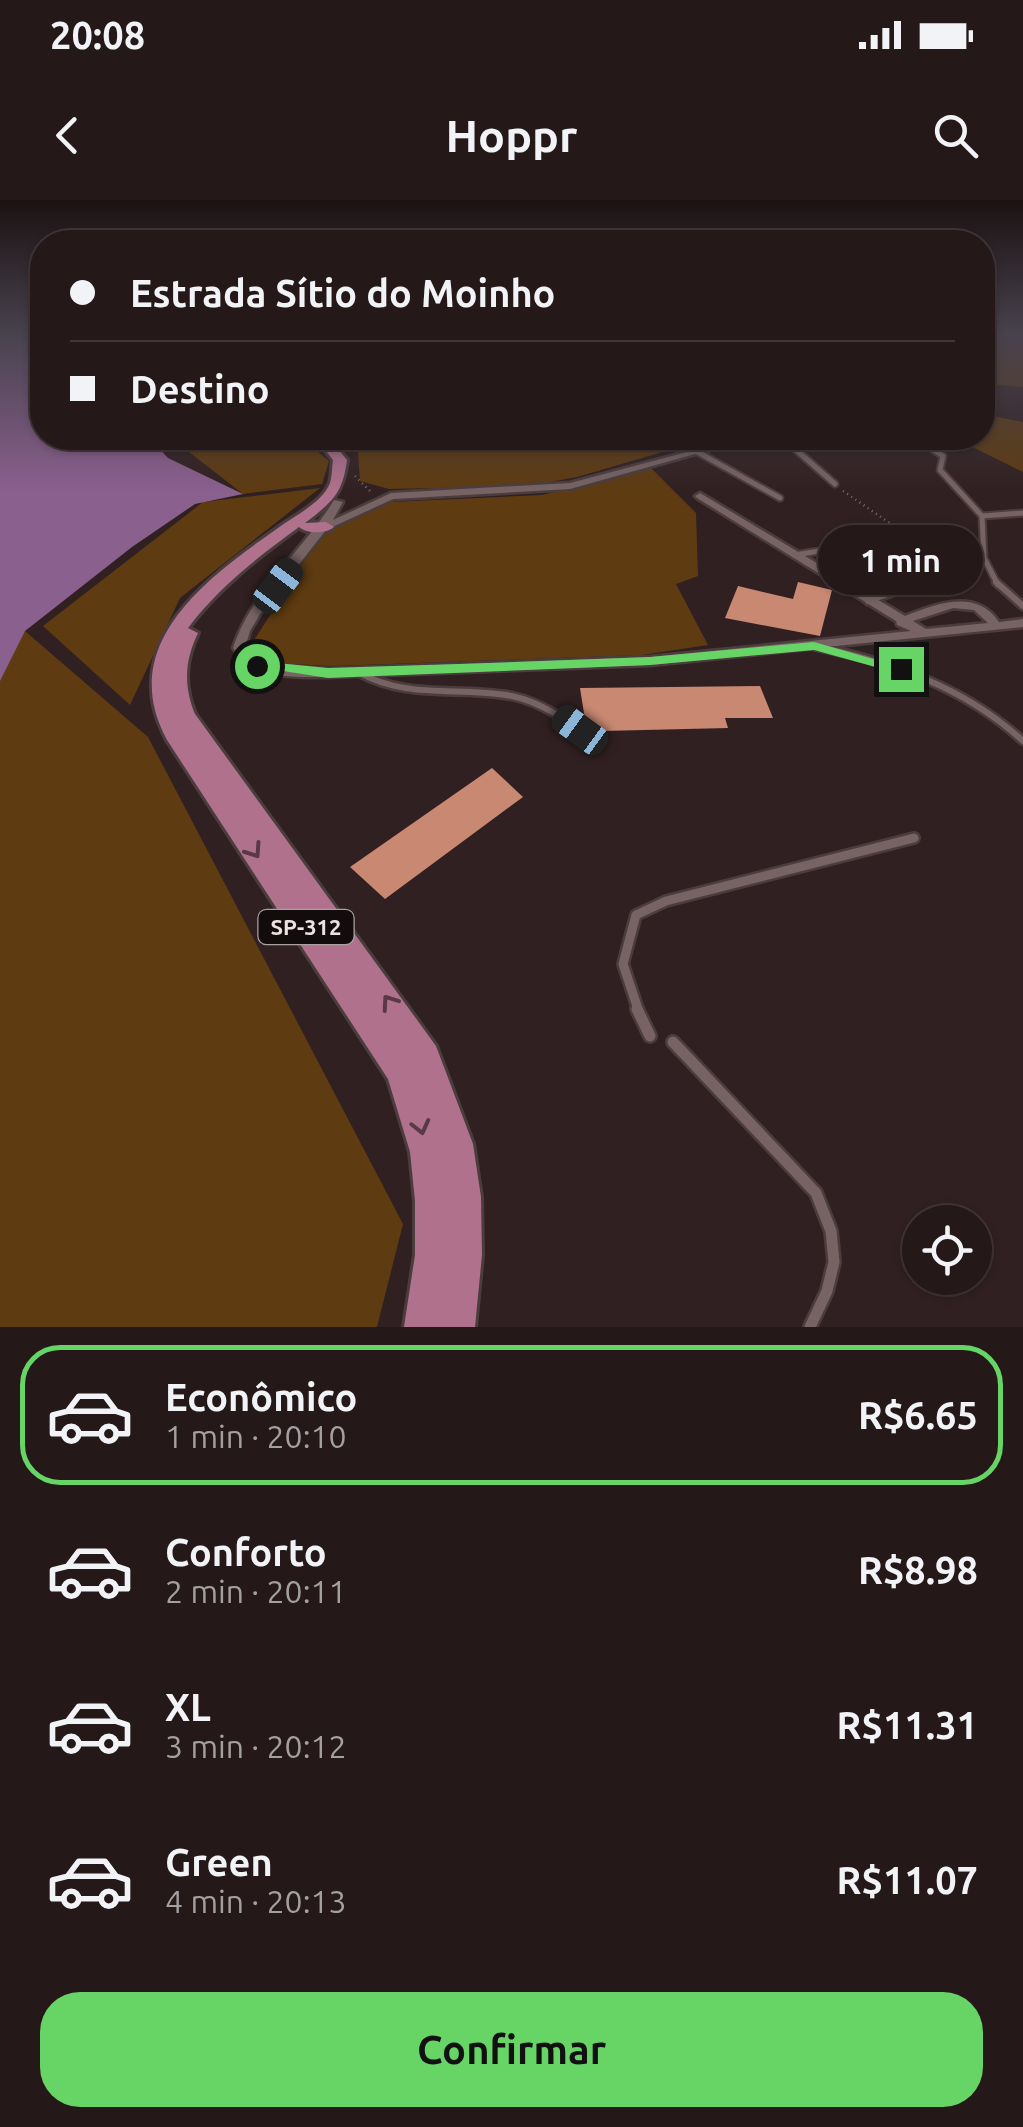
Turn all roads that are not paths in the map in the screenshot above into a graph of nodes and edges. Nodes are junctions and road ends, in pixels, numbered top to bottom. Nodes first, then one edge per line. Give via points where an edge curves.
1 (335, 450) edge
2 (351, 450) edge
3 (694, 450) joint
4 (797, 450) edge
5 (937, 450) edge
6 (836, 484) road end
7 (700, 496) dead end
8 (780, 498) dead end
9 (378, 501) junction
10 (1023, 513) edge
11 (982, 516) junction
12 (323, 517) junction
13 (897, 539) road end
14 (794, 556) junction
15 (896, 591) dead end
16 (868, 601) junction
17 (1023, 606) edge
18 (901, 622) junction
19 (1023, 622) edge
20 (996, 626) junction
21 (926, 634) junction
22 (814, 646) junction
23 (358, 672) junction
24 (596, 741) dead end
25 (1023, 741) edge
26 (914, 838) dead end
27 (650, 1036) dead end
28 (673, 1042) dead end
29 (423, 1327) edge
30 (456, 1327) edge
31 (810, 1327) edge

1 - 12 main road, SP-312 via 340,468
2 - 12 main road, SP-312 via 352,473
3 - 8 lane
3 - 9 street via 570,486
4 - 6 lane
5 - 11 lane via 940,470
7 - 14 street
9 - 12 street
9 - 12 street
10 - 11 lane
11 - 17 lane via 991,582
12 - 23 street via 239,648 248,661 266,668
12 -> 29 main road, SP-312 via 208,594 179,624 160,660 158,698 175,735 401,1071 416,1109 433,1201
30 -> 12 main road, SP-312 via 463,1196 437,1084 404,1023 193,727 176,693 178,658 194,626
13 - 14 lane
14 - 16 street
15 - 16 lane
16 - 18 street
18 - 20 street via 963,603 983,609
18 - 21 street
19 - 20 street
20 - 21 street
21 - 22 street
22 - 23 street via 650,661
22 - 25 lane via 959,692
23 - 24 lane via 390,689 532,701
26 - 27 lane via 666,900 636,915 622,946 620,972
28 - 31 lane via 816,1193 828,1218 836,1271

